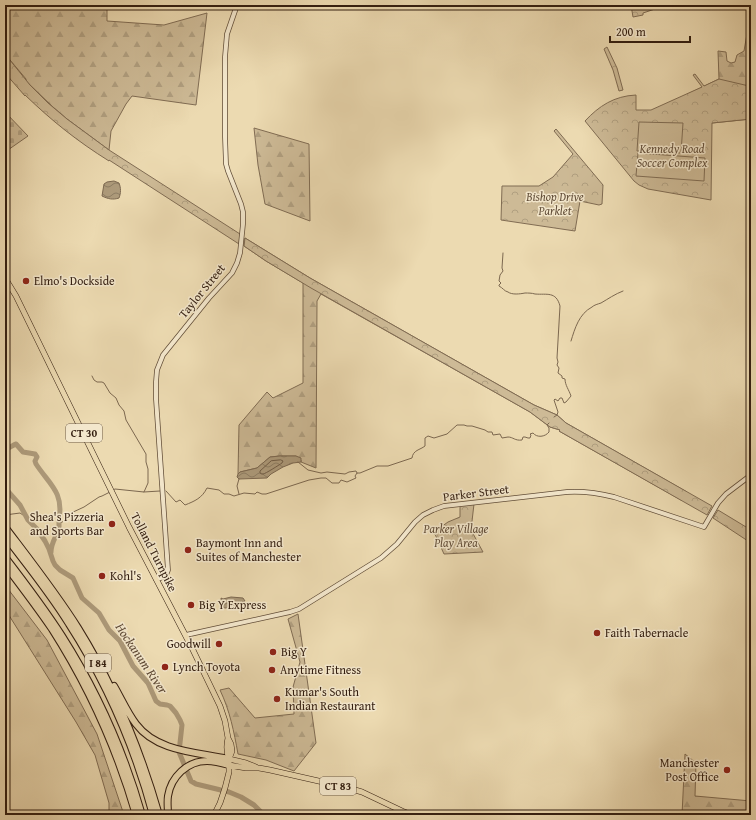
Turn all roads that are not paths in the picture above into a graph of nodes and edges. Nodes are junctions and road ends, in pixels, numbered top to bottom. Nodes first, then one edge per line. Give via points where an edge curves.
1 (237, 5) edge
2 (5, 278) edge
3 (751, 475) edge
4 (5, 527) edge
5 (5, 536) edge
6 (5, 557) edge
7 (5, 565) edge
8 (156, 579) junction
9 (186, 635) junction
10 (93, 654) junction
11 (229, 762) junction
12 (136, 815) edge
13 (142, 815) edge
14 (153, 815) edge
15 (159, 815) edge
16 (168, 815) edge
17 (214, 815) edge
18 (412, 815) edge

1 - 8 street, Taylor Street via 228,34 224,69 226,164 243,212 240,253 232,273 212,294 164,356 157,370 156,399 168,570 165,576
2 - 8 main road, Tolland Turnpike / CT 30
3 - 9 street, Parker Street via 726,494 704,527 614,497 586,492 444,506 415,522 381,558 299,609
4 - 10 highway, I 84 via 58,598
5 - 14 highway via 44,587 88,655 130,744
6 - 13 highway via 58,630 90,686 118,745
7 - 12 highway, I 84 via 50,628 84,686 112,745
8 - 9 main road, Tolland Turnpike / CT 30
9 - 11 main road, Tolland Turnpike / CT 30 via 219,702 231,744
10 - 11 highway via 137,725 144,732 172,748
10 - 15 highway, I 84 via 130,729
11 - 16 highway via 198,762 181,771 169,790
11 - 17 main road, Tolland Turnpike / CT 30 via 226,784
11 - 18 main road, CT 83 via 246,763 362,792

